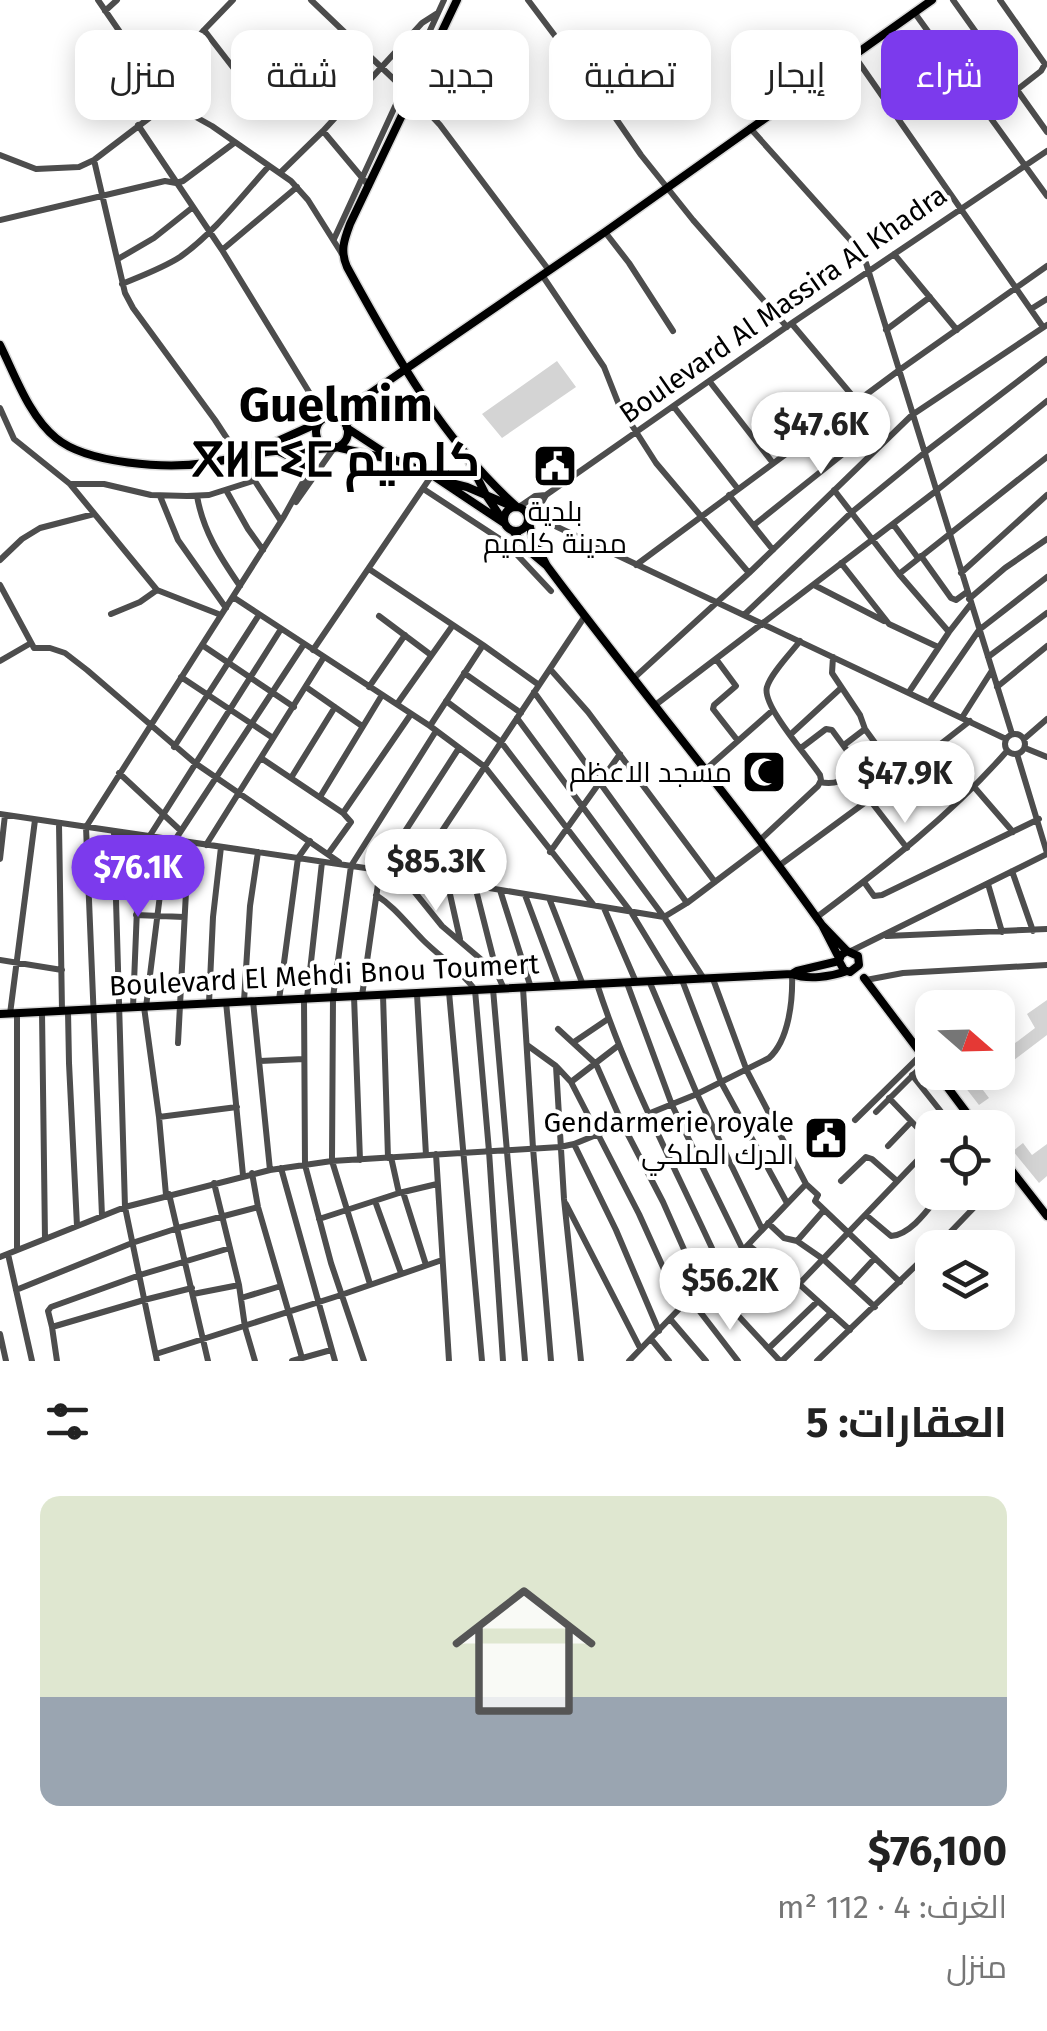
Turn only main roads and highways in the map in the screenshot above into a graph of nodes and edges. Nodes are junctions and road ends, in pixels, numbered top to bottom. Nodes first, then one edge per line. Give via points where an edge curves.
1 (457, 0) edge
2 (932, 0) edge
3 (0, 345) edge
4 (405, 370) junction
5 (365, 397) junction
6 (325, 419) junction
7 (346, 426) junction
8 (333, 448) junction
9 (276, 451) junction
10 (241, 457) junction
11 (468, 459) junction
12 (398, 461) junction
13 (308, 476) road end
14 (444, 481) junction
15 (486, 495) junction
16 (523, 515) junction
17 (504, 522) junction
18 (513, 531) junction
19 (547, 566) junction
20 (844, 955) junction
21 (859, 962) junction
22 (848, 971) junction
23 (792, 974) junction
24 (865, 979) junction
25 (0, 1014) edge
26 (915, 1045) edge
27 (949, 1090) edge
28 (964, 1110) edge
29 (1015, 1175) edge
30 (1047, 1216) edge

1 - 4 main road via 407,91 344,238 347,267
2 - 4 main road
3 - 10 main road via 39,420 78,451 173,466
4 - 5 main road
4 - 11 main road
5 - 6 main road
5 - 7 main road
6 - 7 main road via 338,418
6 - 8 main road via 317,436
6 - 10 main road
7 - 8 main road via 345,442
7 - 12 main road
8 - 9 main road
8 - 12 main road
9 - 10 main road
9 - 13 main road via 299,461
11 - 15 main road
11 - 16 main road
12 - 14 main road
14 - 15 main road
14 - 17 main road
15 - 16 main road
15 - 17 main road
16 - 17 main road via 506,512
16 - 18 main road via 520,530
16 - 19 main road
17 - 18 main road
18 - 19 main road
19 - 20 main road
20 - 21 main road via 858,956
20 - 22 main road via 841,968
20 - 23 main road
21 - 22 main road
21 - 24 main road
22 - 23 main road
22 - 24 main road
23 - 25 main road, Boulevard El Mehdi Bnou Toumert
24 - 26 main road
27 - 28 main road
29 - 30 main road

